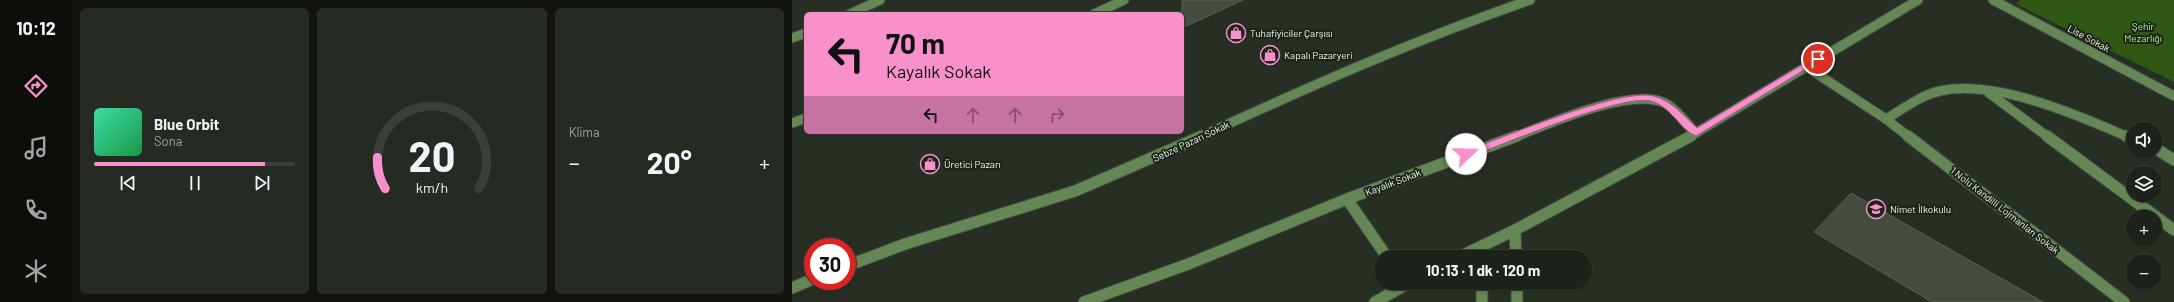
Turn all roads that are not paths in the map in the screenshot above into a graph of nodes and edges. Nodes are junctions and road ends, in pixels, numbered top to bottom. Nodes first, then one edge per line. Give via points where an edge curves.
1 (880, 0) edge
2 (1124, 0) edge
3 (1530, 0) edge
4 (1918, 0) edge
5 (1993, 0) edge
6 (854, 12) edge
7 (1098, 12) edge
8 (804, 29) edge
9 (792, 32) edge
10 (804, 34) edge
11 (792, 38) edge
12 (1805, 66) junction
13 (1986, 90) junction
14 (2174, 96) edge
15 (804, 119) edge
16 (1886, 119) junction
17 (792, 123) edge
18 (1696, 133) junction
19 (2126, 135) edge
20 (2162, 152) edge
21 (2174, 160) edge
22 (1347, 200) junction
23 (1515, 230) junction
24 (2174, 230) edge
25 (1483, 245) junction
26 (1382, 250) edge
27 (1473, 250) edge
28 (1483, 250) edge
29 (1516, 250) edge
30 (856, 263) edge
31 (804, 283) edge
32 (792, 288) edge
33 (1396, 290) edge
34 (1482, 290) edge
35 (1517, 290) edge
36 (1084, 302) edge
37 (1375, 302) edge
38 (1482, 302) edge
39 (1517, 302) edge
40 (2124, 302) edge

1 - 6 street
2 - 7 street
3 - 30 street, Sebze Pazarı Sokak via 1450,28 1330,77 1154,158 1075,191 912,241
4 - 12 street
5 - 14 street, Lise Sokak
8 - 9 street
10 - 11 street
12 - 16 street, 1 Nolu Kandilli Lojmanları Sokak
12 - 18 street
13 - 16 street via 1941,90
13 - 19 street via 2039,103 2094,121
13 - 24 street
15 - 17 street
16 - 40 street, 1 Nolu Kandilli Lojmanları Sokak
18 - 22 street, Kayalık Sokak via 1667,104 1652,98 1635,98 1584,111 1533,129
18 - 23 street
20 - 21 street
22 - 26 street
22 - 36 street, Kayalık Sokak via 1191,263
23 - 25 street
23 - 29 street
25 - 27 street
25 - 28 street
31 - 32 street
33 - 37 street
34 - 38 street
35 - 39 street

